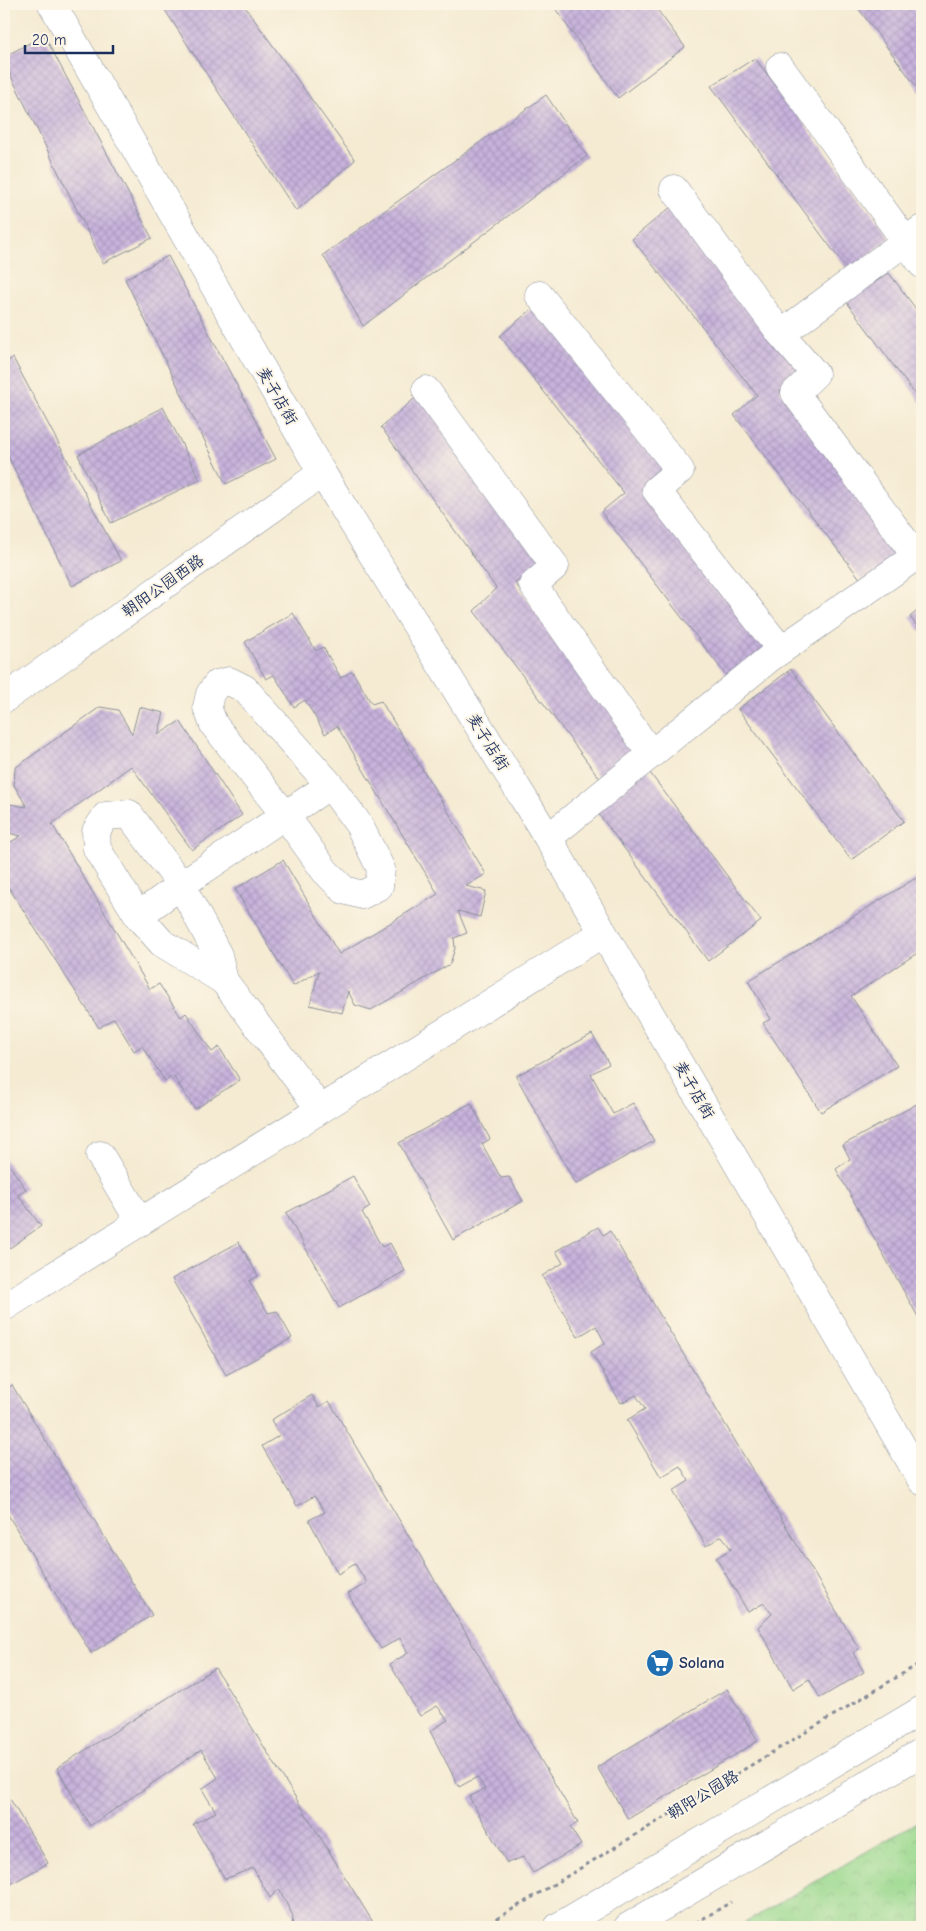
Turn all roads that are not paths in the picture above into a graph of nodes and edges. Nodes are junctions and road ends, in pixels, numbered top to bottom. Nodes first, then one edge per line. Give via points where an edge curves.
1 (52, 4) edge
2 (780, 67) dead end
3 (674, 188) dead end
4 (914, 235) edge
5 (922, 264) edge
6 (540, 295) dead end
7 (781, 334) junction
8 (426, 390) dead end
9 (322, 473) junction
10 (919, 554) edge
11 (781, 650) junction
12 (4, 699) edge
13 (651, 754) junction
14 (330, 785) junction
15 (285, 815) junction
16 (548, 838) junction
17 (181, 884) junction
18 (138, 916) junction
19 (603, 933) junction
20 (224, 982) junction
21 (320, 1110) junction
22 (100, 1155) dead end
23 (140, 1222) junction
24 (4, 1307) edge
25 (922, 1481) edge
26 (922, 1710) edge
27 (922, 1752) edge
28 (558, 1927) edge
29 (628, 1927) edge

1 - 9 street, 麦子店街
2 - 4 street
3 - 7 street
4 - 5 street
4 - 7 street
6 - 11 street via 680,470 656,490
7 - 10 street via 815,374 795,393
8 - 13 street via 555,566 533,585
9 - 12 street, 朝阳公园西路
9 - 16 street, 麦子店街
10 - 11 street
11 - 13 street
13 - 16 street
14 - 15 street
14 - 15 street via 359,825 381,869 379,886 362,895 344,890 325,871
14 - 15 street via 245,689 229,681 217,684 207,707 214,725
15 - 17 street
16 - 19 street, 麦子店街
17 - 18 street
17 - 18 street via 129,814 106,816 96,831 97,849
17 - 20 street via 218,955
18 - 20 street via 162,943
19 - 21 street
19 - 25 street, 麦子店街
20 - 21 street
21 - 23 street
22 - 23 street
23 - 24 street
26 - 28 street
27 - 29 street

